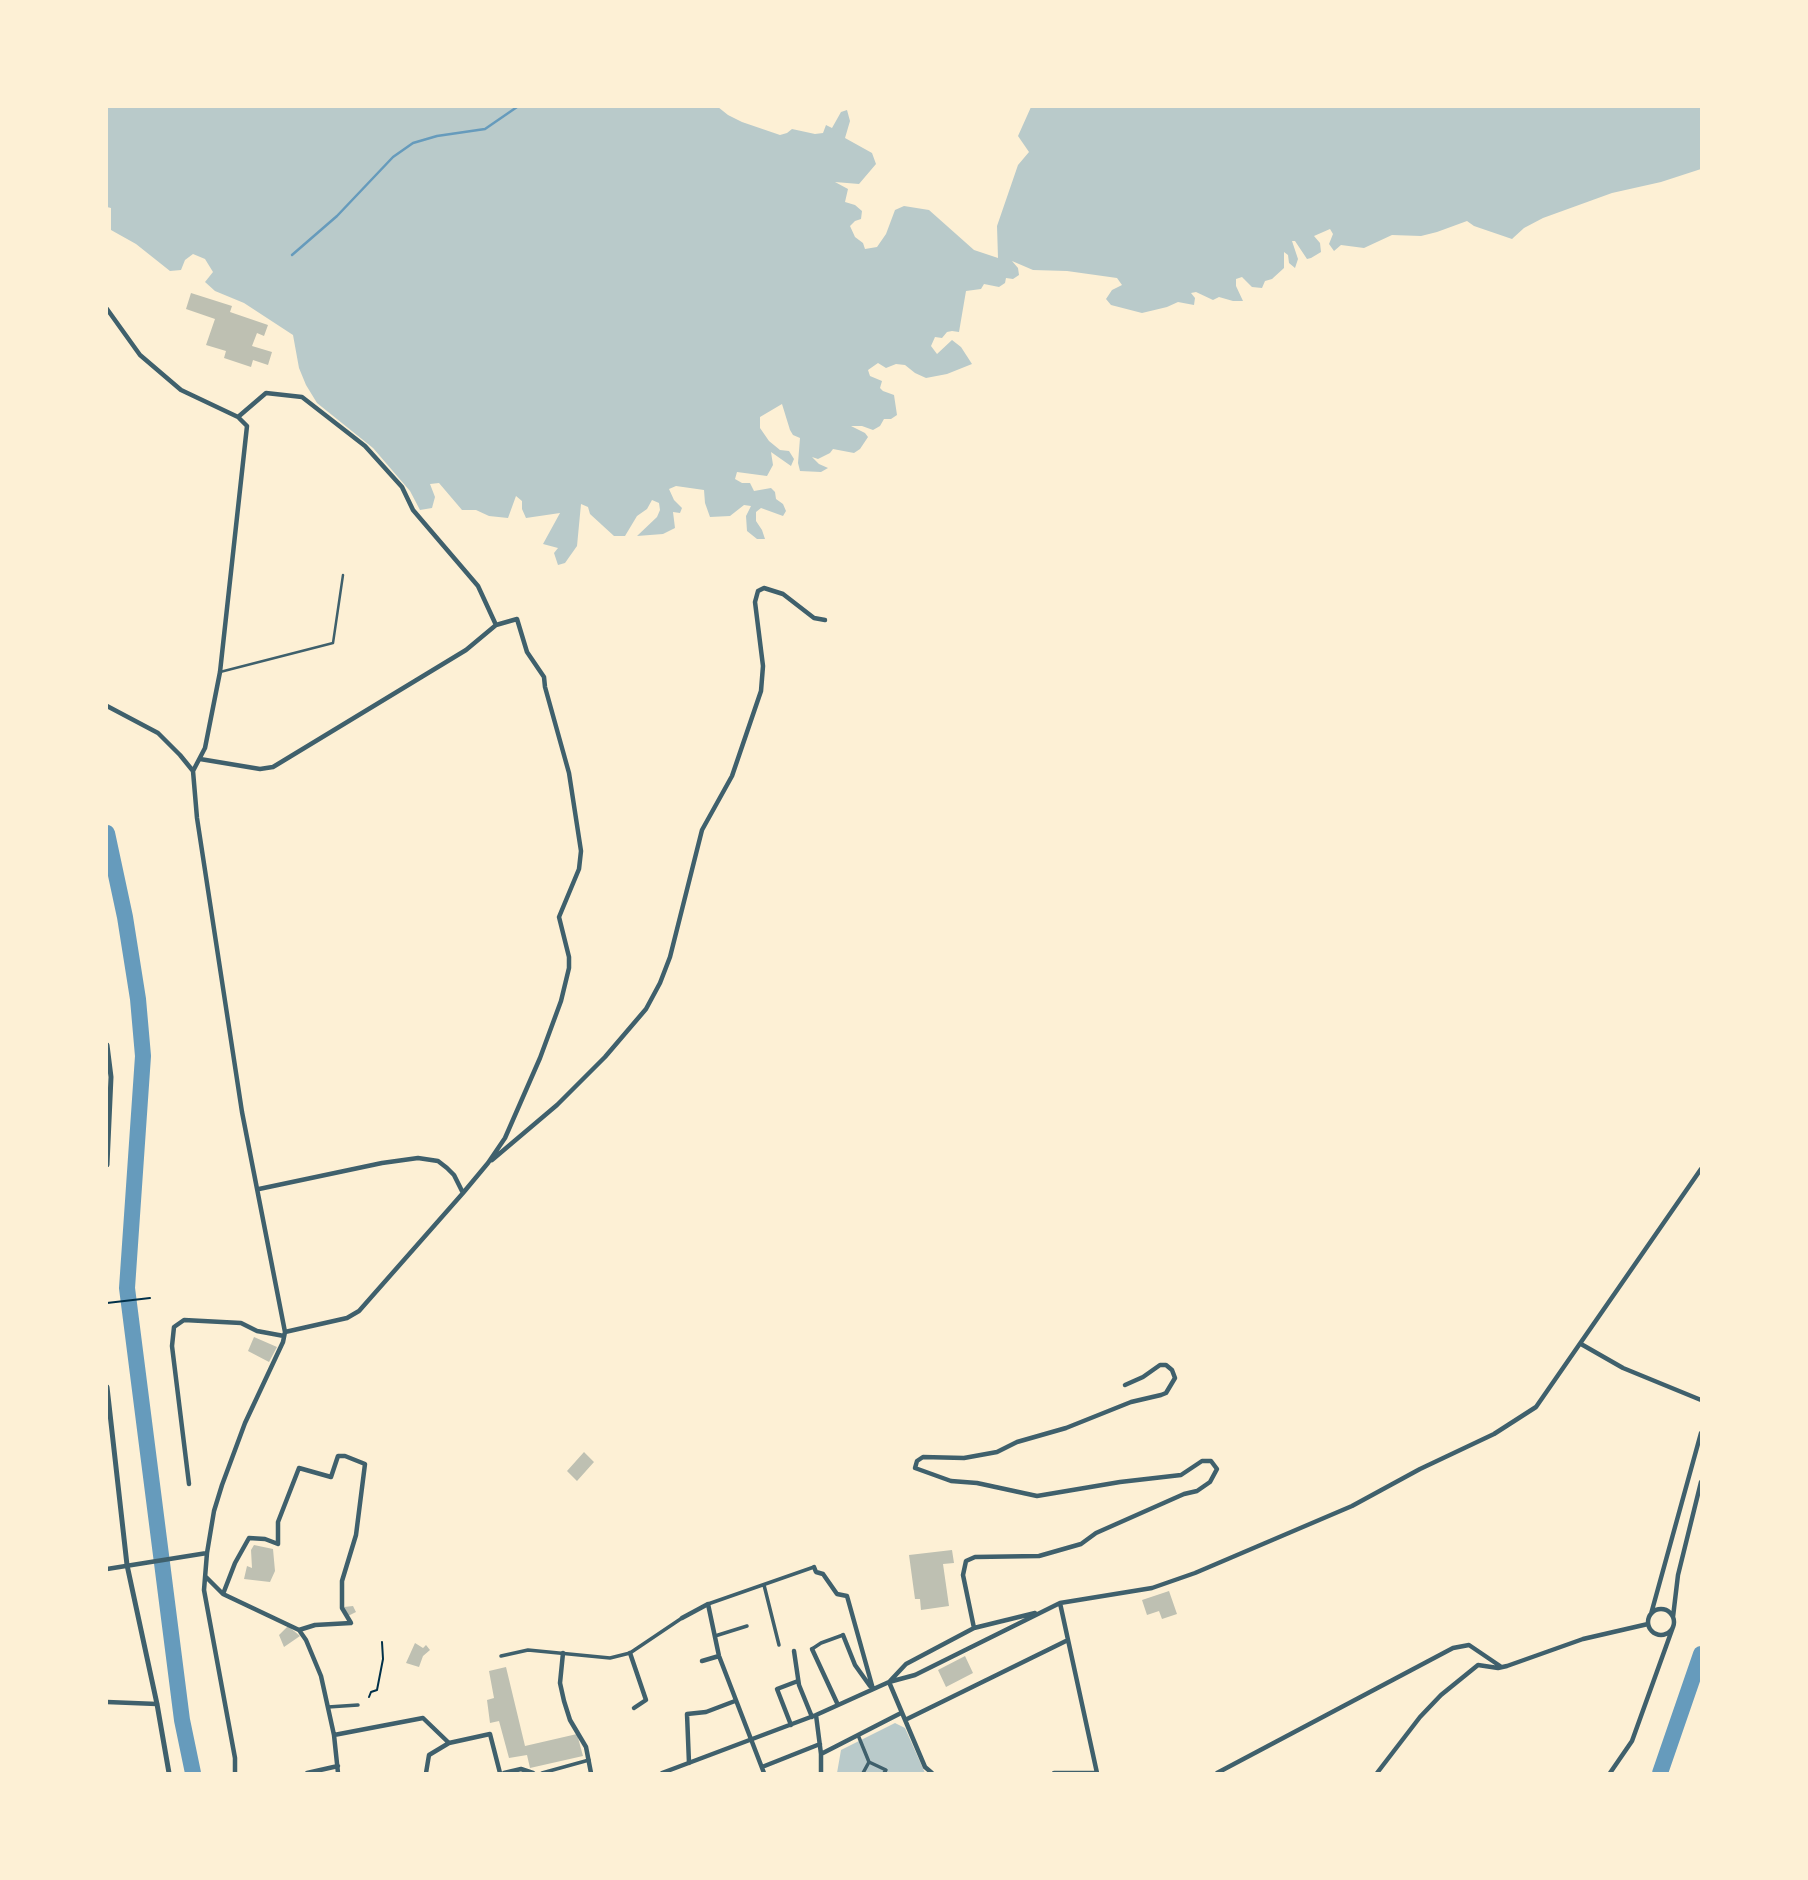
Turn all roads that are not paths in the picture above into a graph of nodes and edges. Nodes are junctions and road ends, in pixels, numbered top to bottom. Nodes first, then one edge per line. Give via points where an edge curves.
1 (107, 309) edge
2 (238, 417) junction
3 (344, 575) dead end
4 (825, 620) dead end
5 (496, 625) junction
6 (220, 672) junction
7 (107, 706) edge
8 (200, 759) junction
9 (192, 771) junction
10 (107, 1045) edge
11 (488, 1163) junction
12 (107, 1165) edge
13 (1701, 1169) edge
14 (259, 1189) junction
15 (463, 1193) junction
16 (284, 1334) junction
17 (1581, 1344) junction
18 (1125, 1385) dead end
19 (107, 1387) edge
20 (1701, 1399) edge
21 (1701, 1433) edge
22 (1701, 1482) edge
23 (189, 1484) dead end
24 (207, 1553) junction
25 (127, 1565) junction
26 (814, 1567) joint
27 (107, 1569) edge
28 (205, 1577) junction
29 (764, 1585) junction
30 (223, 1594) junction
31 (1060, 1603) junction
32 (709, 1604) junction
33 (1043, 1611) junction
34 (1651, 1614) junction
35 (1673, 1617) junction
36 (682, 1618) joint
37 (1648, 1625) junction
38 (747, 1626) dead end
39 (1673, 1627) junction
40 (974, 1628) junction
41 (299, 1630) junction
42 (844, 1635) joint
43 (715, 1636) junction
44 (1068, 1640) junction
45 (779, 1645) dead end
46 (812, 1649) joint
47 (794, 1651) dead end
48 (563, 1653) junction
49 (630, 1653) junction
50 (501, 1656) dead end
51 (719, 1656) junction
52 (702, 1661) dead end
53 (1501, 1667) junction
54 (798, 1681) junction
55 (889, 1682) junction
56 (873, 1689) junction
57 (735, 1701) junction
58 (107, 1702) edge
59 (157, 1704) junction
60 (358, 1705) dead end
61 (838, 1705) junction
62 (328, 1707) junction
63 (634, 1707) dead end
64 (902, 1713) junction
65 (814, 1716) junction
66 (905, 1720) junction
67 (790, 1725) junction
68 (334, 1735) junction
69 (858, 1735) junction
70 (750, 1740) junction
71 (449, 1743) junction
72 (820, 1744) junction
73 (821, 1754) junction
74 (589, 1760) junction
75 (869, 1762) junction
76 (689, 1763) junction
77 (338, 1766) junction
78 (762, 1767) junction
79 (169, 1773) edge
80 (235, 1773) edge
81 (307, 1773) edge
82 (338, 1773) edge
83 (426, 1773) edge
84 (502, 1773) edge
85 (534, 1773) edge
86 (542, 1773) edge
87 (592, 1773) edge
88 (662, 1773) edge
89 (765, 1773) edge
90 (821, 1773) edge
91 (863, 1773) edge
92 (884, 1773) edge
93 (932, 1773) edge
94 (1054, 1773) edge
95 (1097, 1773) edge
96 (1217, 1773) edge
97 (1377, 1773) edge
98 (1611, 1773) edge

1 - 2 street via 140,355 181,390
2 - 5 street via 266,393 302,397 365,446 478,586
2 - 6 street via 247,426
3 - 6 lane via 333,643
4 - 11 street via 814,618 783,594 764,588 758,591 761,691 732,776 702,830 660,984 646,1009 605,1058
5 - 8 street via 466,650 273,767
5 - 11 street via 517,619 527,652 544,677 569,774 581,851 579,869 559,917 569,957 561,1002 505,1138
6 - 8 street
7 - 9 street via 158,733
8 - 9 street
9 - 14 street via 243,1112
10 - 12 street via 111,1077
11 - 15 street
13 - 17 street
14 - 15 street via 418,1158 438,1161 454,1175
14 - 16 street
15 - 16 street via 359,1311
16 - 23 street via 257,1331 241,1323 184,1320 174,1327 172,1346
16 - 24 street via 232,1459 214,1511
17 - 20 street via 1623,1368
17 - 31 street via 1531,1412 1352,1506 1152,1588
18 - 40 street via 1160,1365 1172,1370 1175,1378 1166,1393 1157,1397 1131,1402 997,1452 917,1461 915,1468 951,1481 1037,1496 1181,1475 1202,1461 1211,1461 1217,1469 1210,1482 1197,1491 1096,1533 1081,1544 1039,1556 966,1561 963,1575
19 - 25 street
21 - 34 street
22 - 35 street via 1678,1575
24 - 25 street
24 - 28 street
25 - 27 street
25 - 59 street
26 - 29 street
26 - 56 street via 837,1594 847,1597
28 - 30 street
28 - 80 street
29 - 32 street
29 - 45 street
30 - 41 street
30 - 41 street via 249,1538 278,1544 278,1522 299,1468 331,1478 338,1456 366,1464 356,1535 342,1581 342,1608 351,1623
31 - 33 street
31 - 44 street
32 - 36 street
32 - 43 street
33 - 40 street
33 - 55 street via 915,1675
34 - 35 street via 1663,1610
34 - 37 street
35 - 39 street
36 - 49 street
37 - 39 street via 1660,1635
37 - 53 street via 1583,1639
38 - 43 street
39 - 98 street via 1632,1741
40 - 55 street via 906,1664
41 - 62 street via 314,1659
42 - 46 street
42 - 56 street via 855,1665
43 - 51 street
44 - 66 street
44 - 95 street
46 - 61 street
47 - 54 street
48 - 49 street via 610,1658
48 - 50 street via 528,1650
48 - 74 street via 560,1683 564,1701
49 - 63 street via 646,1700
51 - 52 street
51 - 57 street
53 - 96 street via 1469,1645 1453,1648
53 - 97 street via 1478,1665 1465,1674 1420,1717
54 - 65 street
54 - 67 street via 777,1689
55 - 56 street
55 - 64 street
56 - 61 street
57 - 70 street
57 - 76 street via 687,1714
58 - 59 street
59 - 79 street
60 - 62 street
61 - 65 street
62 - 68 street
64 - 66 street
64 - 69 street
65 - 67 street
65 - 72 street
66 - 93 street via 925,1767
67 - 70 street
68 - 71 street via 423,1718
68 - 77 street
69 - 73 street
69 - 75 street
70 - 76 street
70 - 78 street
71 - 83 street via 429,1755
71 - 84 street via 490,1734
72 - 73 street
72 - 78 street
73 - 90 street
74 - 86 street
74 - 87 street
75 - 91 street
75 - 92 street via 886,1770
76 - 88 street
77 - 81 street
77 - 82 street
78 - 89 street
84 - 85 street via 521,1769
94 - 95 street

